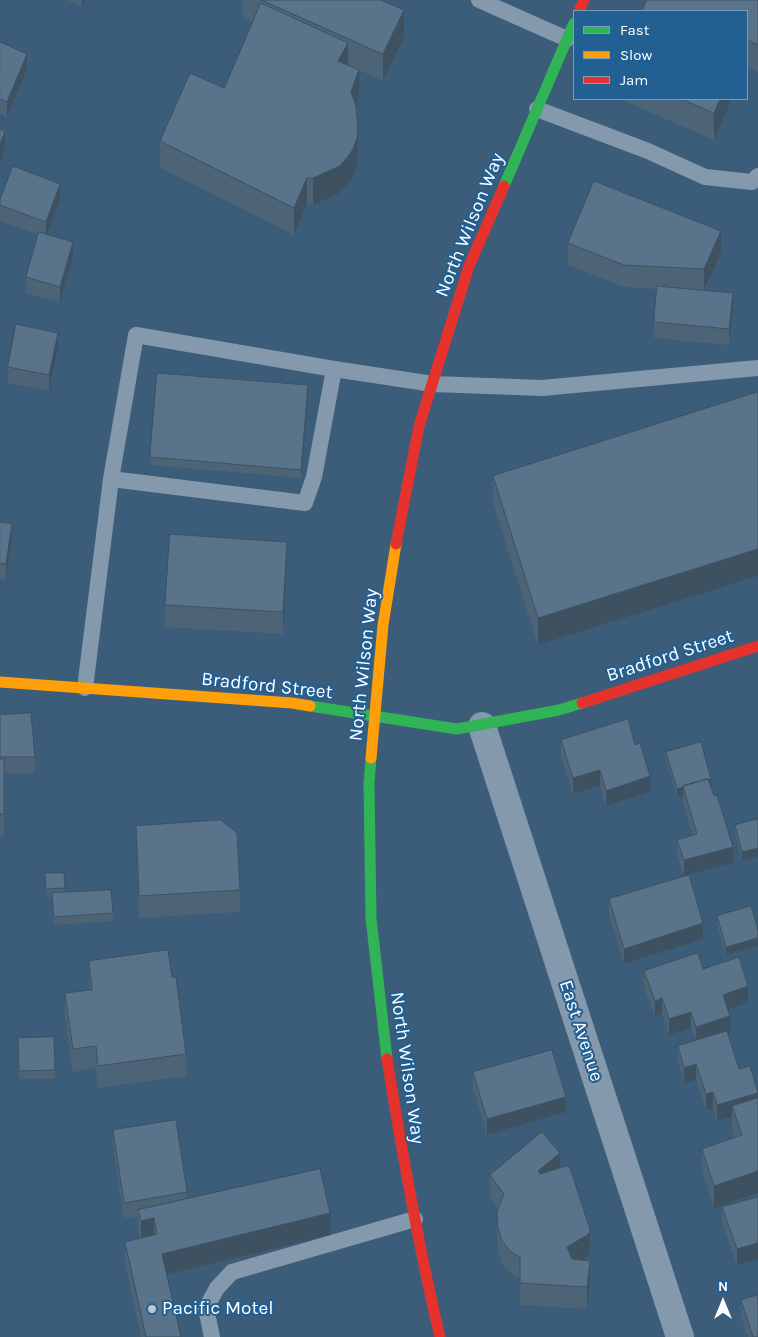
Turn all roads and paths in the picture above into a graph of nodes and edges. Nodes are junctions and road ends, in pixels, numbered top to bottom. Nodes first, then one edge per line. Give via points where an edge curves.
1 (479, 0) edge
2 (573, 25) edge
3 (567, 39) junction
4 (537, 109) junction
5 (758, 176) edge
6 (758, 368) edge
7 (334, 370) junction
8 (433, 384) junction
9 (111, 479) junction
10 (758, 646) edge
11 (0, 682) edge
12 (85, 688) junction
13 (375, 717) junction
14 (482, 726) junction
15 (415, 1219) junction
16 (212, 1337) edge
17 (440, 1337) edge
18 (680, 1337) edge

1 - 3 lane
2 - 3 main road, North Wilson Way
3 - 4 main road, North Wilson Way
4 - 5 lane via 648,151 705,177 752,182
4 - 8 main road, North Wilson Way via 469,266
6 - 8 lane via 542,388
7 - 8 lane
7 - 9 lane via 314,477 305,503
7 - 9 lane via 136,335
8 - 13 main road, North Wilson Way via 402,508 383,625
9 - 12 lane
10 - 14 main road, Bradford Street via 559,710
11 - 12 main road, Bradford Street
12 - 13 main road, Bradford Street via 292,703
13 - 14 main road, Bradford Street via 457,729
13 - 15 main road, North Wilson Way via 369,783 371,918 385,1048
14 - 18 street, East Avenue
15 - 16 lane via 232,1272 217,1288 206,1308
15 - 17 main road, North Wilson Way

